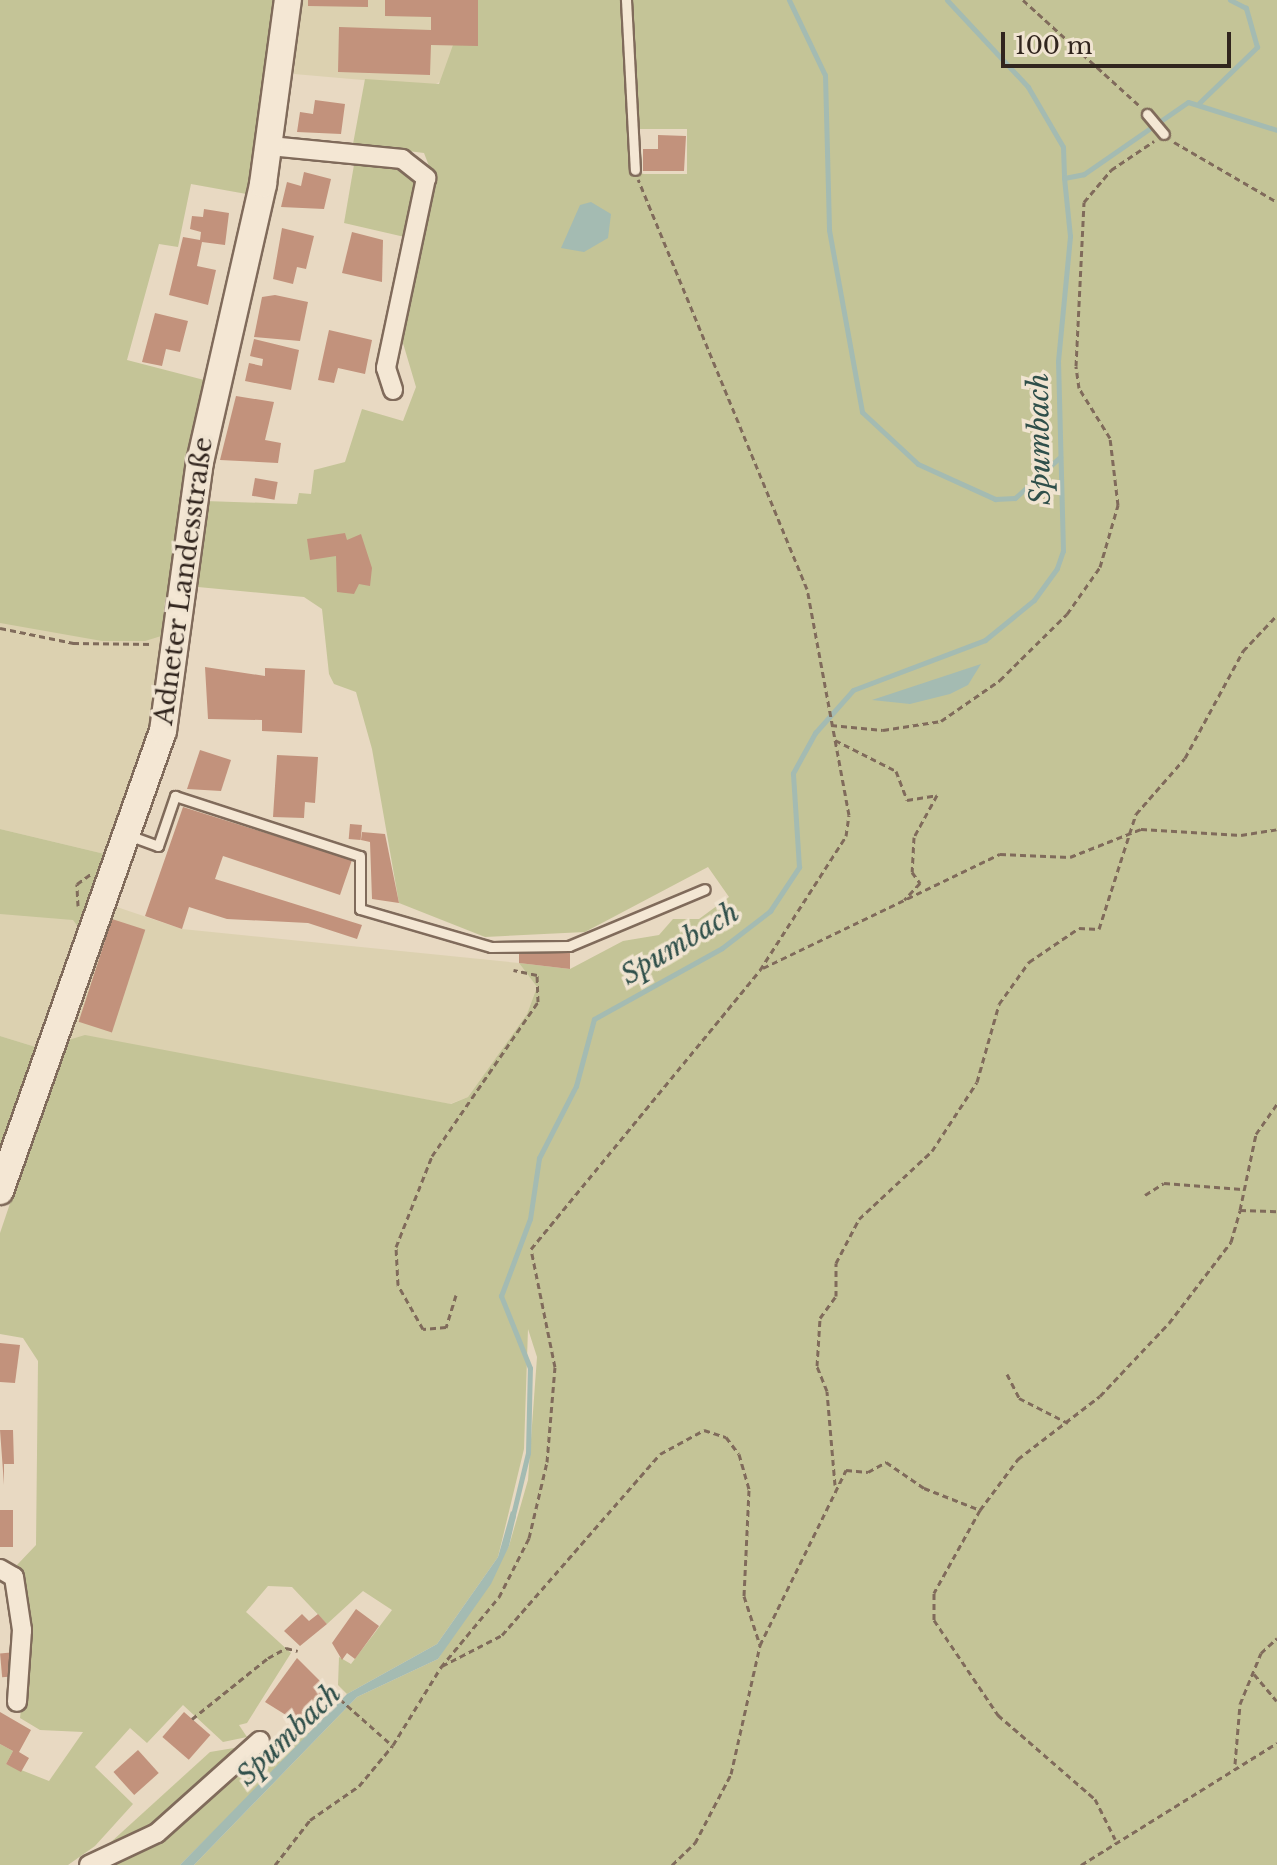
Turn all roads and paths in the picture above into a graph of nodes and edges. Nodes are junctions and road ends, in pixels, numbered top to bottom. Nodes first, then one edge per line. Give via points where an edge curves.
1 (288, 0) edge
2 (626, 0) edge
3 (1023, 0) edge
4 (1147, 114) joint
5 (1164, 134) junction
6 (270, 146) junction
7 (635, 170) joint
8 (1277, 202) edge
9 (393, 390) dead end
10 (1277, 615) edge
11 (0, 628) edge
12 (180, 638) junction
13 (831, 725) junction
14 (834, 738) junction
15 (1277, 829) edge
16 (128, 835) junction
17 (1130, 835) junction
18 (705, 889) dead end
19 (902, 903) junction
20 (514, 970) dead end
21 (760, 970) junction
22 (1277, 1106) edge
23 (1242, 1189) junction
24 (0, 1191) edge
25 (1145, 1195) dead end
26 (1240, 1210) junction
27 (1277, 1211) edge
28 (456, 1295) dead end
29 (1007, 1374) dead end
30 (1068, 1423) junction
31 (835, 1485) junction
32 (980, 1510) junction
33 (0, 1569) edge
34 (1277, 1638) edge
35 (760, 1645) junction
36 (298, 1651) dead end
37 (441, 1667) junction
38 (1254, 1674) junction
39 (332, 1692) dead end
40 (1277, 1701) edge
41 (17, 1702) dead end
42 (192, 1719) dead end
43 (260, 1741) dead end
44 (1277, 1743) edge
45 (393, 1745) junction
46 (1235, 1764) junction
47 (1115, 1839) junction
48 (89, 1865) edge
49 (275, 1865) edge
50 (672, 1865) edge
51 (1081, 1865) edge

1 - 6 street, Adneter Landesstraße
2 - 7 lane
3 - 4 path
4 - 5 lane
5 - 8 path
5 - 13 path via 1111,170 1084,202 1076,366 1079,388 1110,438 1118,505 1100,567 1067,614 1000,680 941,721 883,730
6 - 9 street via 402,159 426,178 386,368
6 - 12 street, Adneter Landesstraße via 200,462
7 - 13 path via 657,235 779,510 807,589
10 - 17 path via 1243,651 1185,758 1136,814
11 - 12 path via 116,647
12 - 16 street, Adneter Landesstraße via 163,731
13 - 14 path
14 - 19 path via 896,771 907,800 937,795 914,837 912,872 920,883
14 - 21 path via 846,836
15 - 17 path
16 - 18 lane via 158,846 175,796 360,856 360,909 491,947 580,943
16 - 24 street, Adneter Landesstraße
17 - 19 path via 1070,857 1000,854
17 - 31 path via 1099,929 1079,928 1029,962 999,1004 977,1082 932,1151 859,1219 836,1263 836,1296 820,1318 817,1366 827,1391
19 - 21 path
20 - 28 path via 537,975 538,1002 432,1156 396,1247 398,1285 423,1329 446,1327
21 - 37 path via 531,1249 555,1367 547,1462 529,1538 499,1597
22 - 23 path via 1256,1134
23 - 25 path via 1164,1183
23 - 26 path
26 - 27 path
26 - 30 path via 1231,1242 1169,1323
29 - 30 path via 1019,1398
30 - 32 path via 1018,1459
31 - 32 path via 846,1470 868,1472 886,1462 924,1488
31 - 35 path
32 - 47 path via 934,1593 934,1620 998,1715 1095,1799
33 - 41 street via 14,1577 22,1630
34 - 38 path
35 - 37 path via 744,1596 749,1490 733,1446 704,1430 660,1454 502,1635
35 - 50 path via 731,1774 695,1843
36 - 42 path via 286,1648 268,1658
37 - 45 path
38 - 40 path
38 - 46 path via 1240,1704
39 - 45 path
43 - 48 street via 157,1833
44 - 46 path
45 - 49 path via 359,1786 310,1820
46 - 47 path
47 - 51 path

